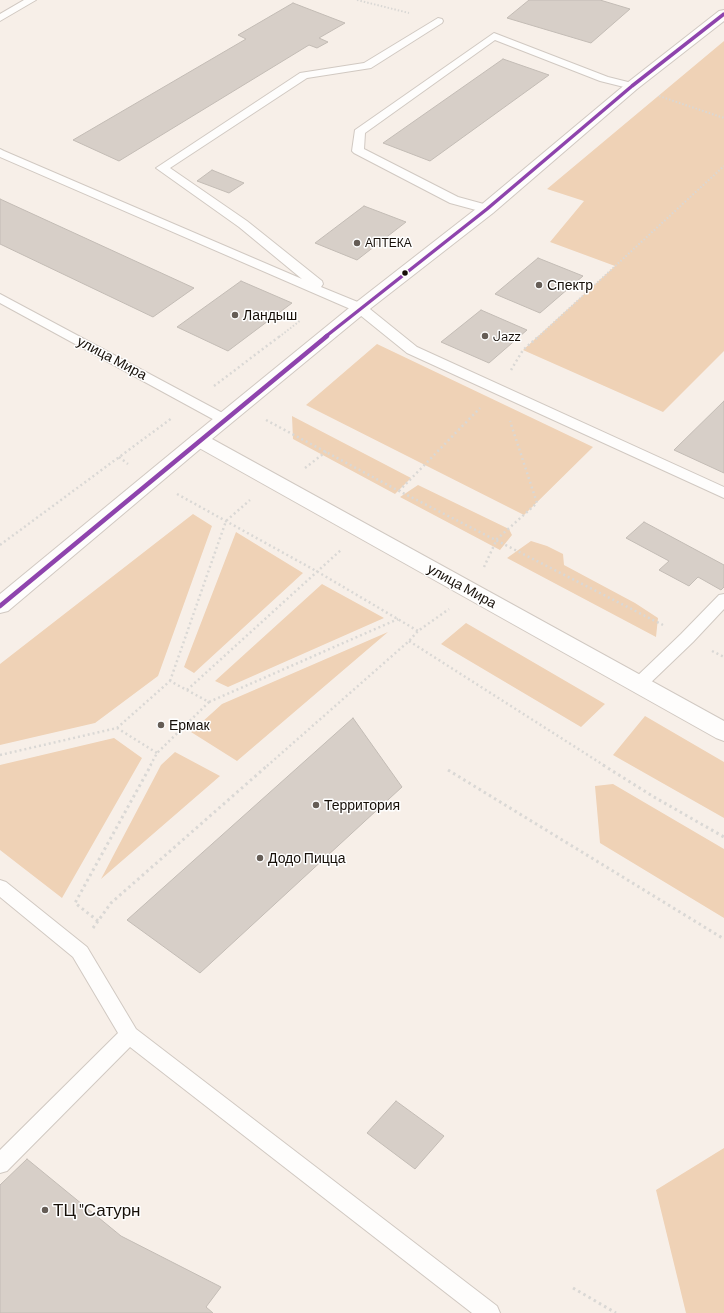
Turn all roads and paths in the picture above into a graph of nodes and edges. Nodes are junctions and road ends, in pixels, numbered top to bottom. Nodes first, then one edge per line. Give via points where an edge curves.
1 (31, 0) edge
2 (724, 14) edge
3 (0, 18) edge
4 (438, 21) dead end
5 (632, 86) junction
6 (724, 118) edge
7 (0, 153) edge
8 (724, 166) edge
9 (487, 209) junction
10 (331, 296) junction
11 (0, 298) edge
12 (360, 308) junction
13 (499, 388) junction
14 (194, 402) junction
15 (241, 406) junction
16 (224, 420) junction
17 (199, 440) junction
18 (119, 458) junction
19 (152, 481) junction
20 (400, 491) junction
21 (724, 492) edge
22 (249, 500) dead end
23 (226, 521) junction
24 (362, 532) junction
25 (497, 539) junction
26 (0, 544) edge
27 (318, 572) junction
28 (473, 592) junction
29 (724, 599) edge
30 (0, 606) edge
31 (399, 619) junction
32 (418, 631) junction
33 (687, 638) junction
34 (409, 641) junction
35 (724, 657) edge
36 (170, 681) junction
37 (639, 684) junction
38 (187, 690) junction
39 (209, 702) junction
40 (118, 728) junction
41 (724, 732) edge
42 (156, 753) junction
43 (0, 755) edge
44 (448, 770) dead end
45 (724, 837) edge
46 (0, 887) edge
47 (98, 921) junction
48 (724, 939) edge
49 (80, 952) junction
50 (129, 1035) junction
51 (0, 1164) edge
52 (573, 1288) dead end
53 (488, 1313) edge
54 (616, 1313) edge

1 - 3 lane
2 - 5 street
4 - 10 lane via 367,66 304,75 162,168 243,224
5 - 6 path
5 - 9 street
5 - 9 lane via 604,79 494,36 359,132 358,151 454,200
7 - 10 lane
8 - 13 path via 523,350
9 - 12 street
10 - 12 lane
10 - 14 path
11 - 14 lane, улица Мира
12 - 13 lane via 412,350
12 - 15 street
13 - 20 path
13 - 21 lane
13 - 25 path via 537,503
14 - 16 lane, улица Мира
14 - 18 path
15 - 16 street
15 - 20 path
16 - 17 street
17 - 19 street
17 - 24 street, улица Мира
18 - 19 path
18 - 26 path
19 - 23 path
19 - 30 street
20 - 25 path
22 - 23 path
23 - 27 path
23 - 36 path
24 - 27 path
24 - 28 street, улица Мира
25 - 33 path
27 - 31 path
27 - 38 path
28 - 32 path
28 - 37 street, улица Мира
29 - 33 lane
31 - 32 path
31 - 39 path
32 - 34 path
33 - 35 path
33 - 37 lane
34 - 45 path via 654,797
34 - 47 path via 112,903
36 - 38 path
36 - 40 path
37 - 41 street, улица Мира
38 - 39 path
39 - 42 path
40 - 42 path
40 - 43 path
42 - 47 path via 75,903
44 - 48 path
46 - 49 lane
47 - 49 path
49 - 50 lane
50 - 51 lane
50 - 53 lane
52 - 54 path

